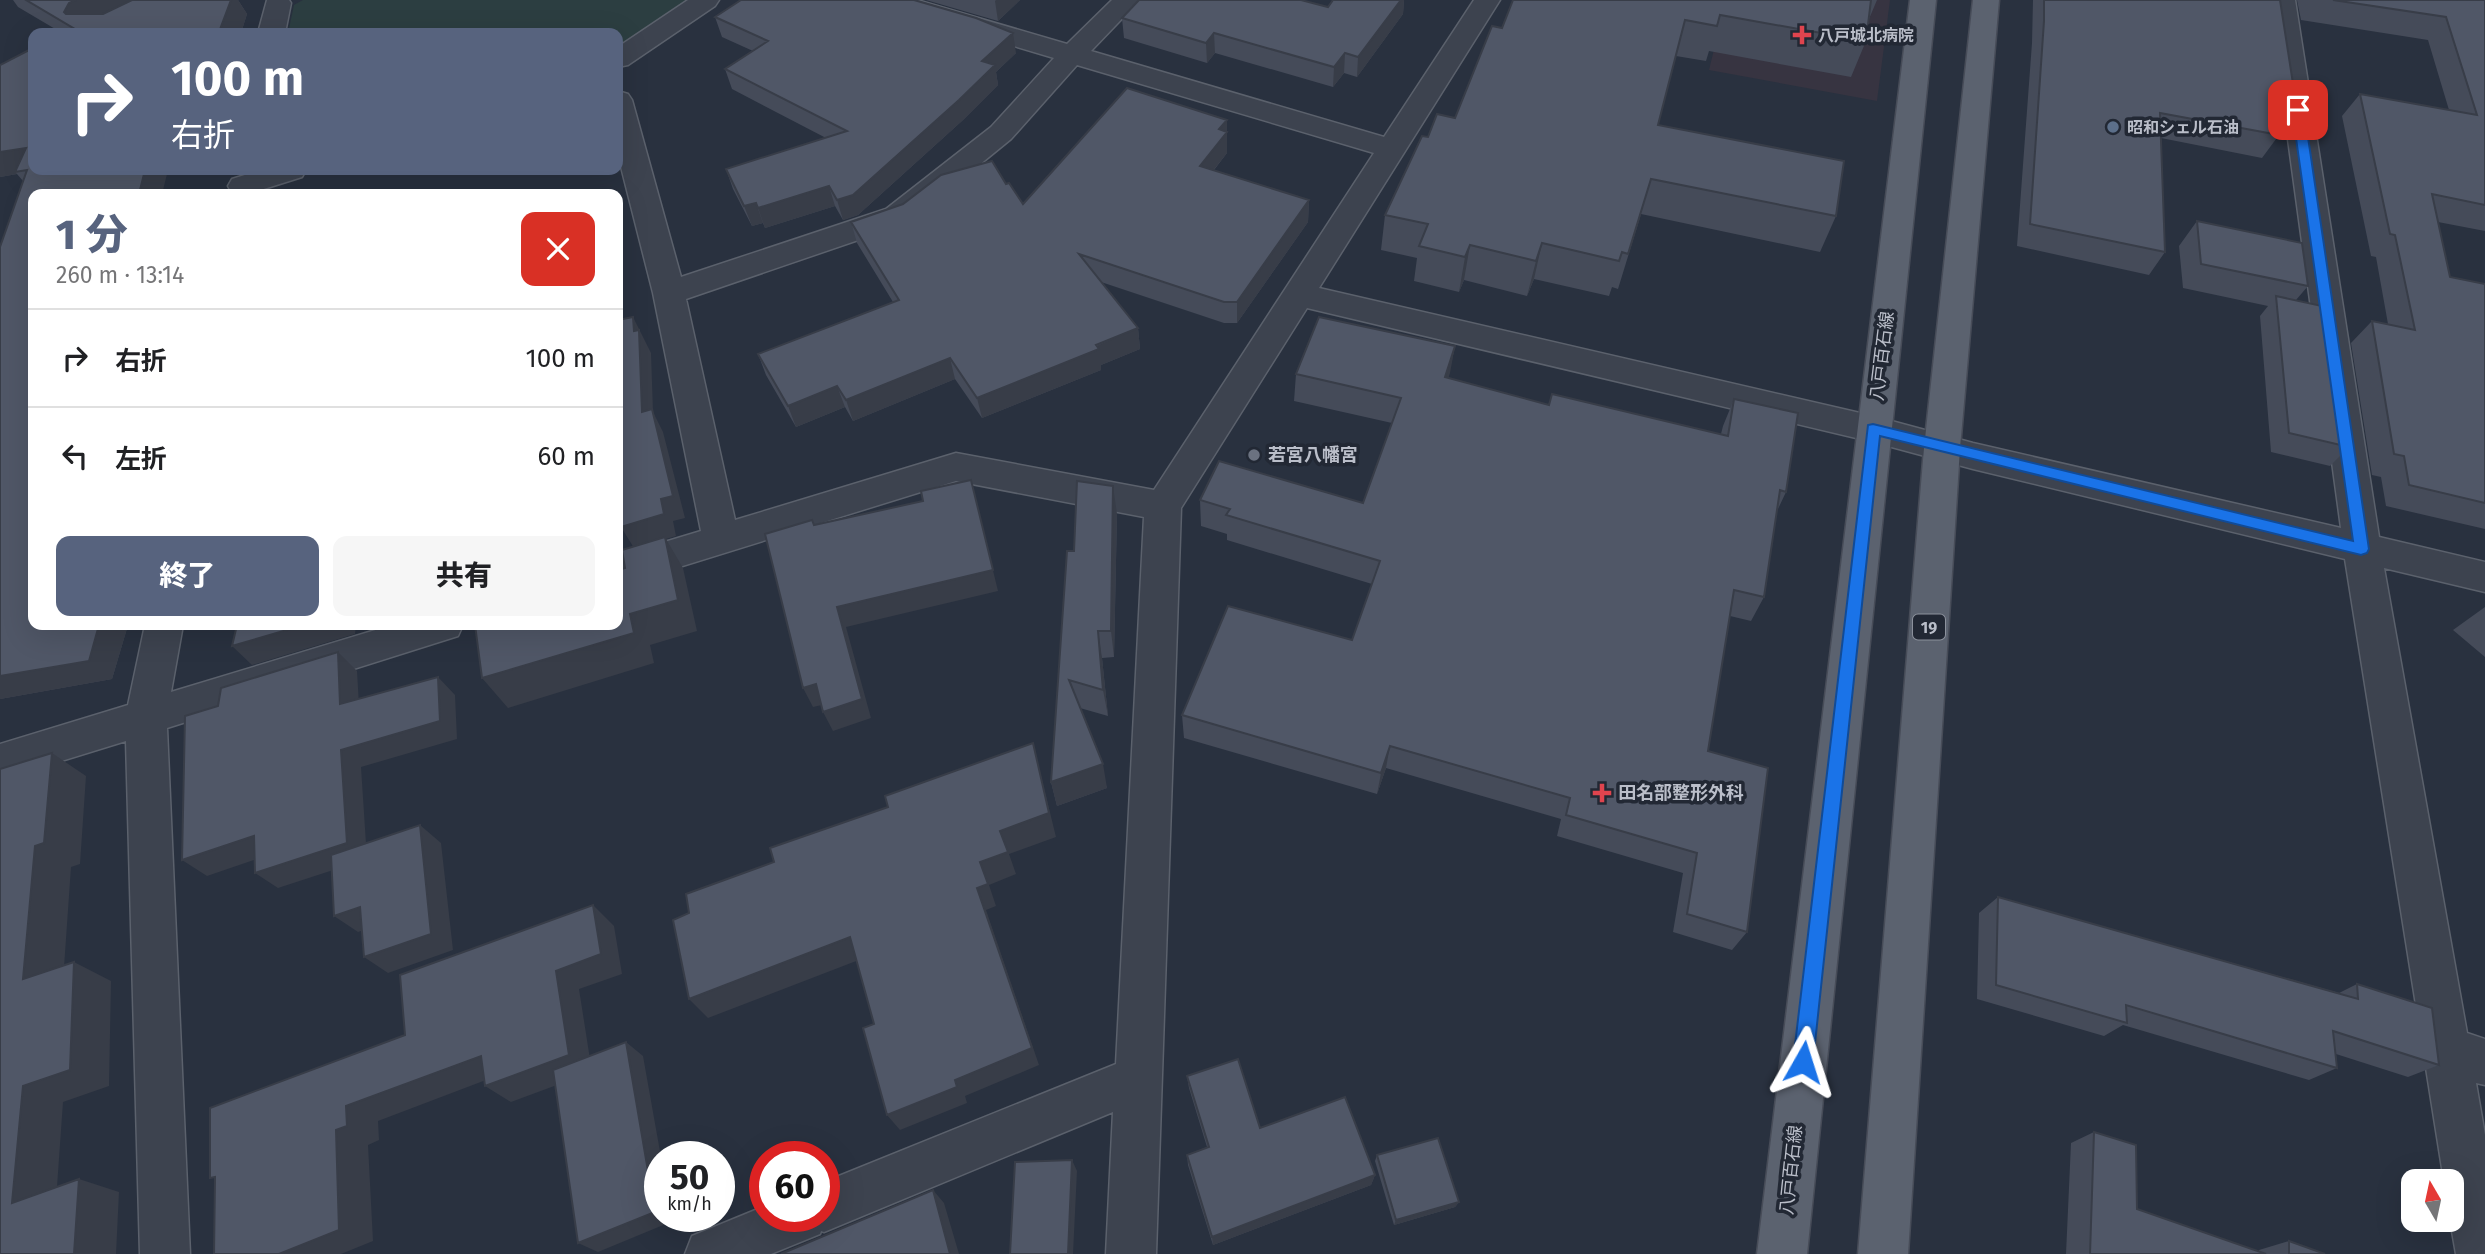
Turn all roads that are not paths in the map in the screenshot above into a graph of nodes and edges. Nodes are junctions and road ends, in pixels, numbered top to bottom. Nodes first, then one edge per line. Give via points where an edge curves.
1 (706, 0) edge
2 (889, 0) edge
3 (1127, 0) edge
4 (1487, 0) edge
5 (1923, 0) edge
6 (1986, 0) edge
7 (2282, 0) edge
8 (278, 1) edge
9 (273, 28) edge
10 (1071, 55) junction
11 (623, 57) edge
12 (623, 119) edge
13 (1392, 149) junction
14 (273, 175) edge
15 (243, 183) edge
16 (669, 293) junction
17 (1299, 295) junction
18 (1873, 429) junction
19 (1942, 448) junction
20 (1163, 506) junction
21 (721, 539) junction
22 (2361, 549) junction
23 (623, 569) edge
24 (2485, 578) edge
25 (163, 630) edge
26 (428, 630) edge
27 (146, 717) junction
28 (0, 762) edge
29 (2466, 1056) edge
30 (1139, 1078) junction
31 (840, 1200) edge
32 (763, 1232) edge
33 (165, 1254) edge
34 (710, 1254) edge
35 (1131, 1254) edge
36 (1782, 1254) edge
37 (1883, 1254) edge
38 (2480, 1254) edge

1 - 11 street
2 - 10 street
3 - 10 street
4 - 13 street
5 - 18 main road, 八戸百石線
6 - 19 main road, 19
7 - 22 street
8 - 9 street
10 - 13 street
10 - 16 street via 1001,133 897,216
12 - 16 street
13 - 17 street
14 - 15 street
16 - 21 street
17 - 18 street
17 - 20 street
18 - 19 street
18 - 36 main road, 八戸百石線
19 - 22 street
19 - 37 main road, 19
20 - 21 street via 956,467
20 - 30 street
21 - 23 street
22 - 24 street
22 - 29 street
25 - 27 street
26 - 27 street
27 - 28 street
27 - 33 street
29 - 38 street
30 - 31 street
30 - 35 street
32 - 34 street

